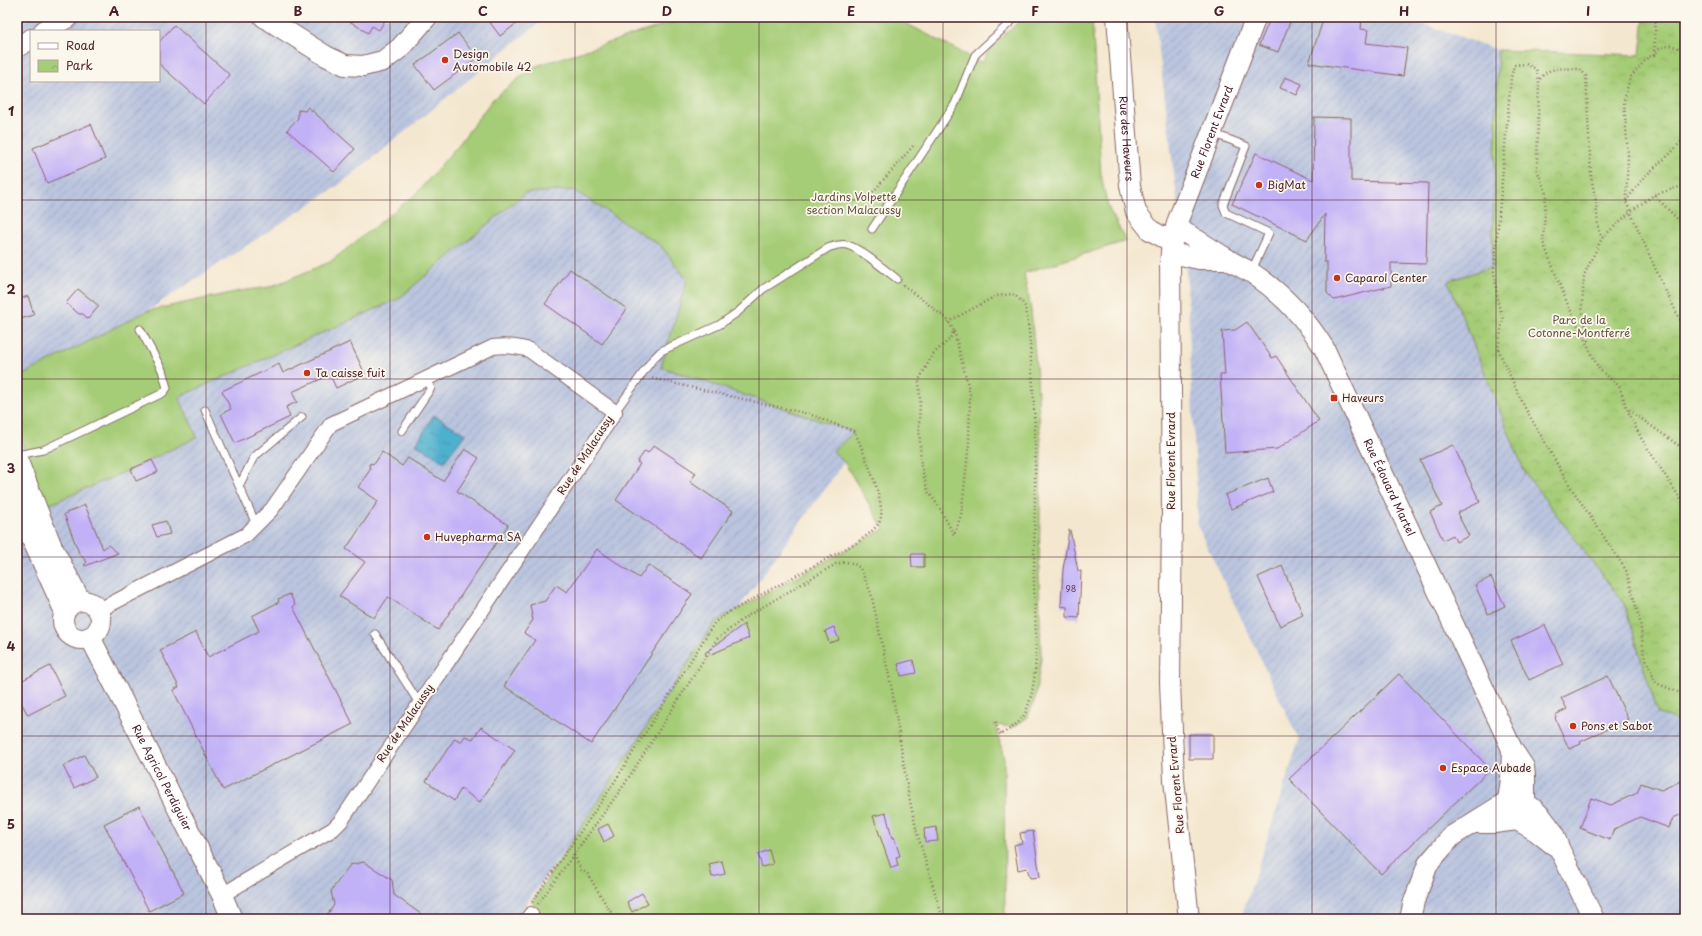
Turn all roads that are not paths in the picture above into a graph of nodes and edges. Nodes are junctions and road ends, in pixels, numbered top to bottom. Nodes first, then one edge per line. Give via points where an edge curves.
1 (68, 17) edge
2 (264, 17) edge
3 (427, 17) edge
4 (1016, 17) edge
5 (1117, 17) edge
6 (1256, 17) edge
7 (46, 30) edge
8 (30, 40) edge
9 (17, 47) edge
10 (1211, 132) junction
11 (872, 229) dead end
12 (1173, 241) junction
13 (1251, 272) junction
14 (897, 279) road end
15 (140, 329) dead end
16 (427, 379) junction
17 (205, 410) dead end
18 (615, 412) junction
19 (302, 417) dead end
20 (402, 431) dead end
21 (17, 455) edge
22 (17, 459) edge
23 (239, 486) junction
24 (17, 501) edge
25 (256, 524) junction
26 (72, 605) junction
27 (99, 610) junction
28 (375, 634) dead end
29 (90, 638) junction
30 (419, 702) junction
31 (1517, 808) junction
32 (222, 896) junction
33 (232, 919) edge
34 (1189, 919) edge
35 (1410, 919) edge
36 (1594, 919) edge

1 - 7 street
2 - 3 street via 332,59 345,65 363,66 383,61 395,53
4 - 11 lane via 975,55 955,104
5 - 12 street, Rue des Haveurs via 1130,186 1136,212 1150,230
6 - 10 street, Rue Florent Evrard
8 - 9 street
10 - 12 street, Rue Florent Evrard
10 - 13 lane via 1246,146 1223,204 1226,213 1269,233
12 - 13 street, Rue Édouard Martel via 1197,239
12 - 34 street, Rue Florent Evrard via 1170,682 1174,780
13 - 31 street, Rue Édouard Martel via 1284,296 1312,328 1324,348 1512,749 1511,779
14 - 18 lane via 856,249 846,245 828,248 763,289 719,326 661,351
15 - 21 lane via 162,370 167,388 163,393 43,450
16 - 18 street, Rue de Malacussy via 493,348 502,345 516,346 529,350
16 - 20 lane via 431,388
16 - 25 street, Rue de Malacussy via 331,424 272,509
17 - 23 lane
18 - 30 street, Rue de Malacussy
19 - 23 lane via 254,457
22 - 26 street
23 - 25 lane
24 - 26 street via 31,537
25 - 27 street, Rue de Malacussy via 246,535
26 - 27 street via 92,603
26 - 29 street via 62,623 68,633 78,639
27 - 29 street via 101,621 98,631
28 - 30 lane
29 - 32 street, Rue Agricol Perdiguier
30 - 32 street, Rue de Malacussy via 333,830
31 - 35 street via 1494,823 1475,822 1452,836 1428,864
31 - 36 street via 1541,816 1553,832
32 - 33 street, Rue Agricol Perdiguier

